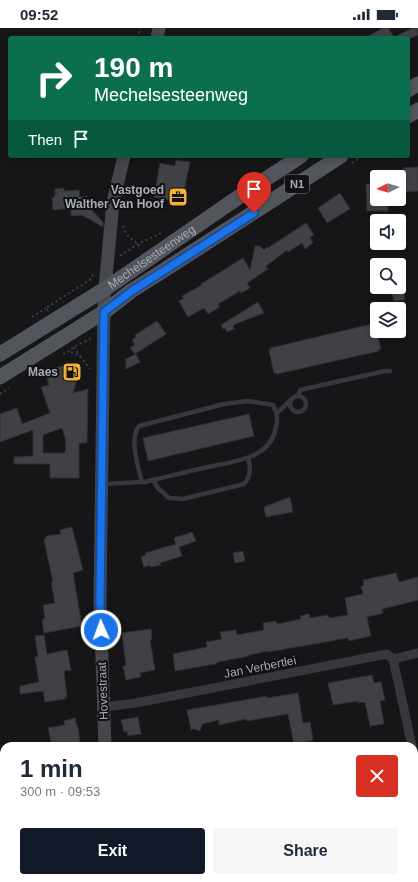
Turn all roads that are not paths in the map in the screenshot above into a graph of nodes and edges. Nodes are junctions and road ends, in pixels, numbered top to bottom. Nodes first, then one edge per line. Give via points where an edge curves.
1 (124, 158) edge
2 (298, 158) edge
3 (338, 158) edge
4 (104, 300) junction
5 (0, 354) edge
6 (390, 371) dead end
7 (0, 377) edge
8 (277, 412) junction
9 (248, 458) junction
10 (152, 480) junction
11 (142, 482) junction
12 (102, 484) junction
13 (418, 653) edge
14 (393, 659) junction
15 (104, 707) junction
16 (105, 742) edge
17 (411, 742) edge

1 - 4 street, Hovestraat via 113,202
2 - 4 main road, Mechelsesteenweg / N1 via 246,192
3 - 4 main road, Mechelsesteenweg / N1 via 132,291
4 - 5 main road, Mechelsesteenweg / N1
4 - 7 main road, Mechelsesteenweg / N1
4 - 12 street, Hovestraat
6 - 8 lane via 385,370 300,390
8 - 9 lane via 274,439 267,447
8 - 11 lane via 273,405 248,401 224,404 139,426 134,438
9 - 10 lane
9 - 10 lane via 250,470 244,484 183,499 169,498
10 - 11 lane
11 - 12 lane
12 - 15 street, Hovestraat via 100,601
13 - 14 street, Jan Verbertlei
14 - 15 street, Jan Verbertlei via 387,654
14 - 17 street
15 - 16 street, Hovestraat

